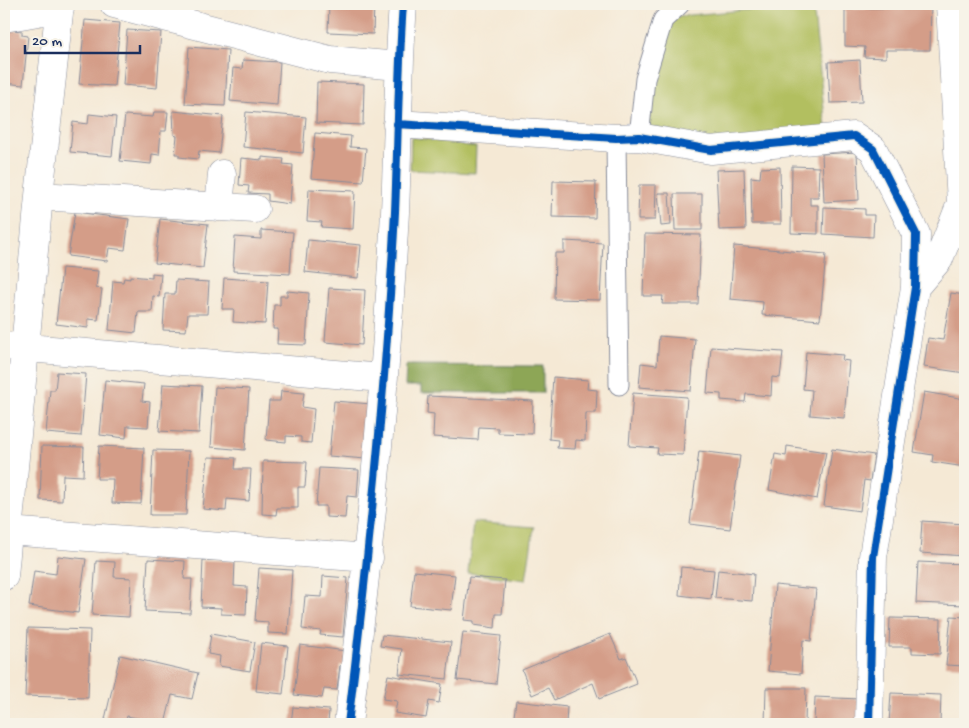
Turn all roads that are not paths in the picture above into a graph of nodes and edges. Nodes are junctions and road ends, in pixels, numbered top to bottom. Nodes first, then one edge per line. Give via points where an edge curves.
1 (114, 4) edge
2 (403, 4) edge
3 (680, 4) edge
4 (950, 4) edge
5 (60, 6) edge
6 (4, 18) edge
7 (399, 66) junction
8 (961, 94) edge
9 (397, 124) junction
10 (628, 138) junction
11 (222, 174) dead end
12 (39, 196) junction
13 (219, 207) junction
14 (254, 210) dead end
15 (915, 287) junction
16 (14, 347) edge
17 (383, 378) junction
18 (619, 385) dead end
19 (7, 531) junction
20 (369, 558) junction
21 (4, 576) edge
22 (348, 724) edge
23 (869, 724) edge

1 - 7 street via 330,60
2 - 7 street
3 - 10 lane via 663,20
4 - 8 street
5 - 6 street
5 - 12 street
7 - 9 street
8 - 15 street via 961,203 939,259
9 - 10 street
9 - 17 street
10 - 15 street via 711,150 854,136 873,149 916,234
10 - 18 lane
11 - 13 street
12 - 13 street
12 - 16 street
13 - 14 street
15 - 23 street via 872,557
16 - 17 street
16 - 19 street
17 - 20 street
19 - 20 street
19 - 21 street
20 - 22 street

